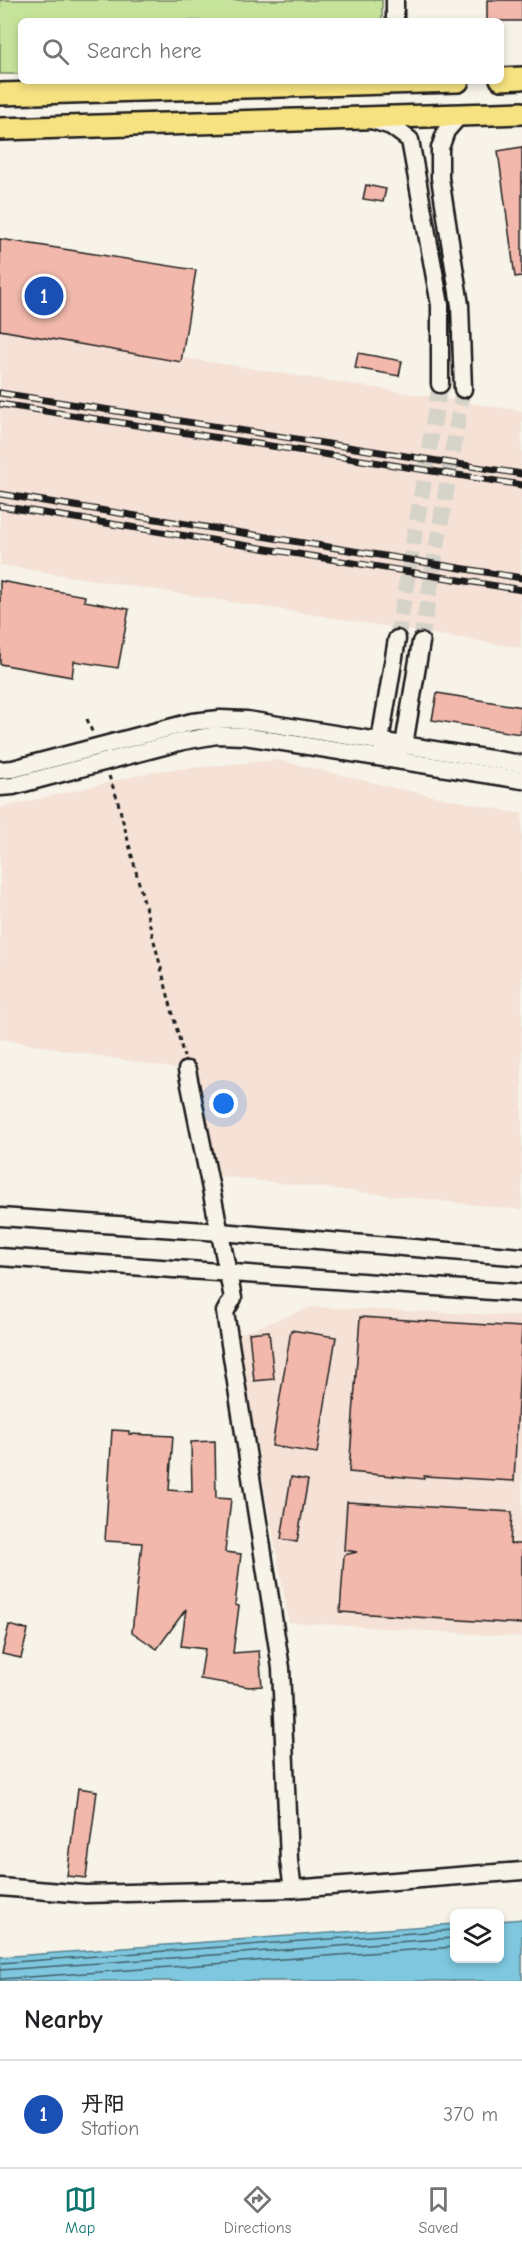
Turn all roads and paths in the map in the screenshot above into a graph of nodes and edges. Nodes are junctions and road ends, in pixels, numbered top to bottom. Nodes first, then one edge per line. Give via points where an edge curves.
1 (395, 0) edge
2 (395, 18) edge
3 (522, 78) edge
4 (504, 79) edge
5 (331, 84) edge
6 (0, 94) edge
7 (522, 113) edge
8 (460, 115) junction
9 (365, 119) junction
10 (0, 129) edge
11 (440, 384) tunnel mouth
12 (463, 389) tunnel mouth
13 (398, 639) tunnel mouth
14 (421, 642) tunnel mouth
15 (87, 719) dead end
16 (380, 741) junction
17 (404, 745) junction
18 (101, 754) junction
19 (389, 759) junction
20 (522, 764) edge
21 (0, 770) edge
22 (522, 780) edge
23 (0, 787) edge
24 (187, 1070) joint
25 (0, 1217) edge
26 (220, 1232) junction
27 (0, 1257) edge
28 (522, 1257) edge
29 (228, 1273) junction
30 (522, 1293) edge
31 (522, 1871) edge
32 (0, 1887) edge
33 (293, 1889) junction

1 - 2 street
3 - 4 main road
5 - 6 main road
7 - 8 main road
8 - 9 main road
8 - 12 street via 446,131 440,148 440,178 460,305
9 - 10 main road
9 - 11 street via 391,126 410,140 440,305
13 - 16 street
14 - 17 street
15 - 18 path
16 - 17 street
16 - 18 street via 220,719 192,722
16 - 19 street
17 - 19 street
17 - 20 street
18 - 19 street via 217,735
18 - 21 street
18 - 23 street via 13,786
18 - 24 path via 117,798
19 - 22 street
24 - 26 street
25 - 26 street
26 - 28 street
26 - 29 street
27 - 29 street
29 - 30 street
29 - 33 street via 233,1298 225,1312 281,1668
31 - 33 street
32 - 33 street via 85,1894

